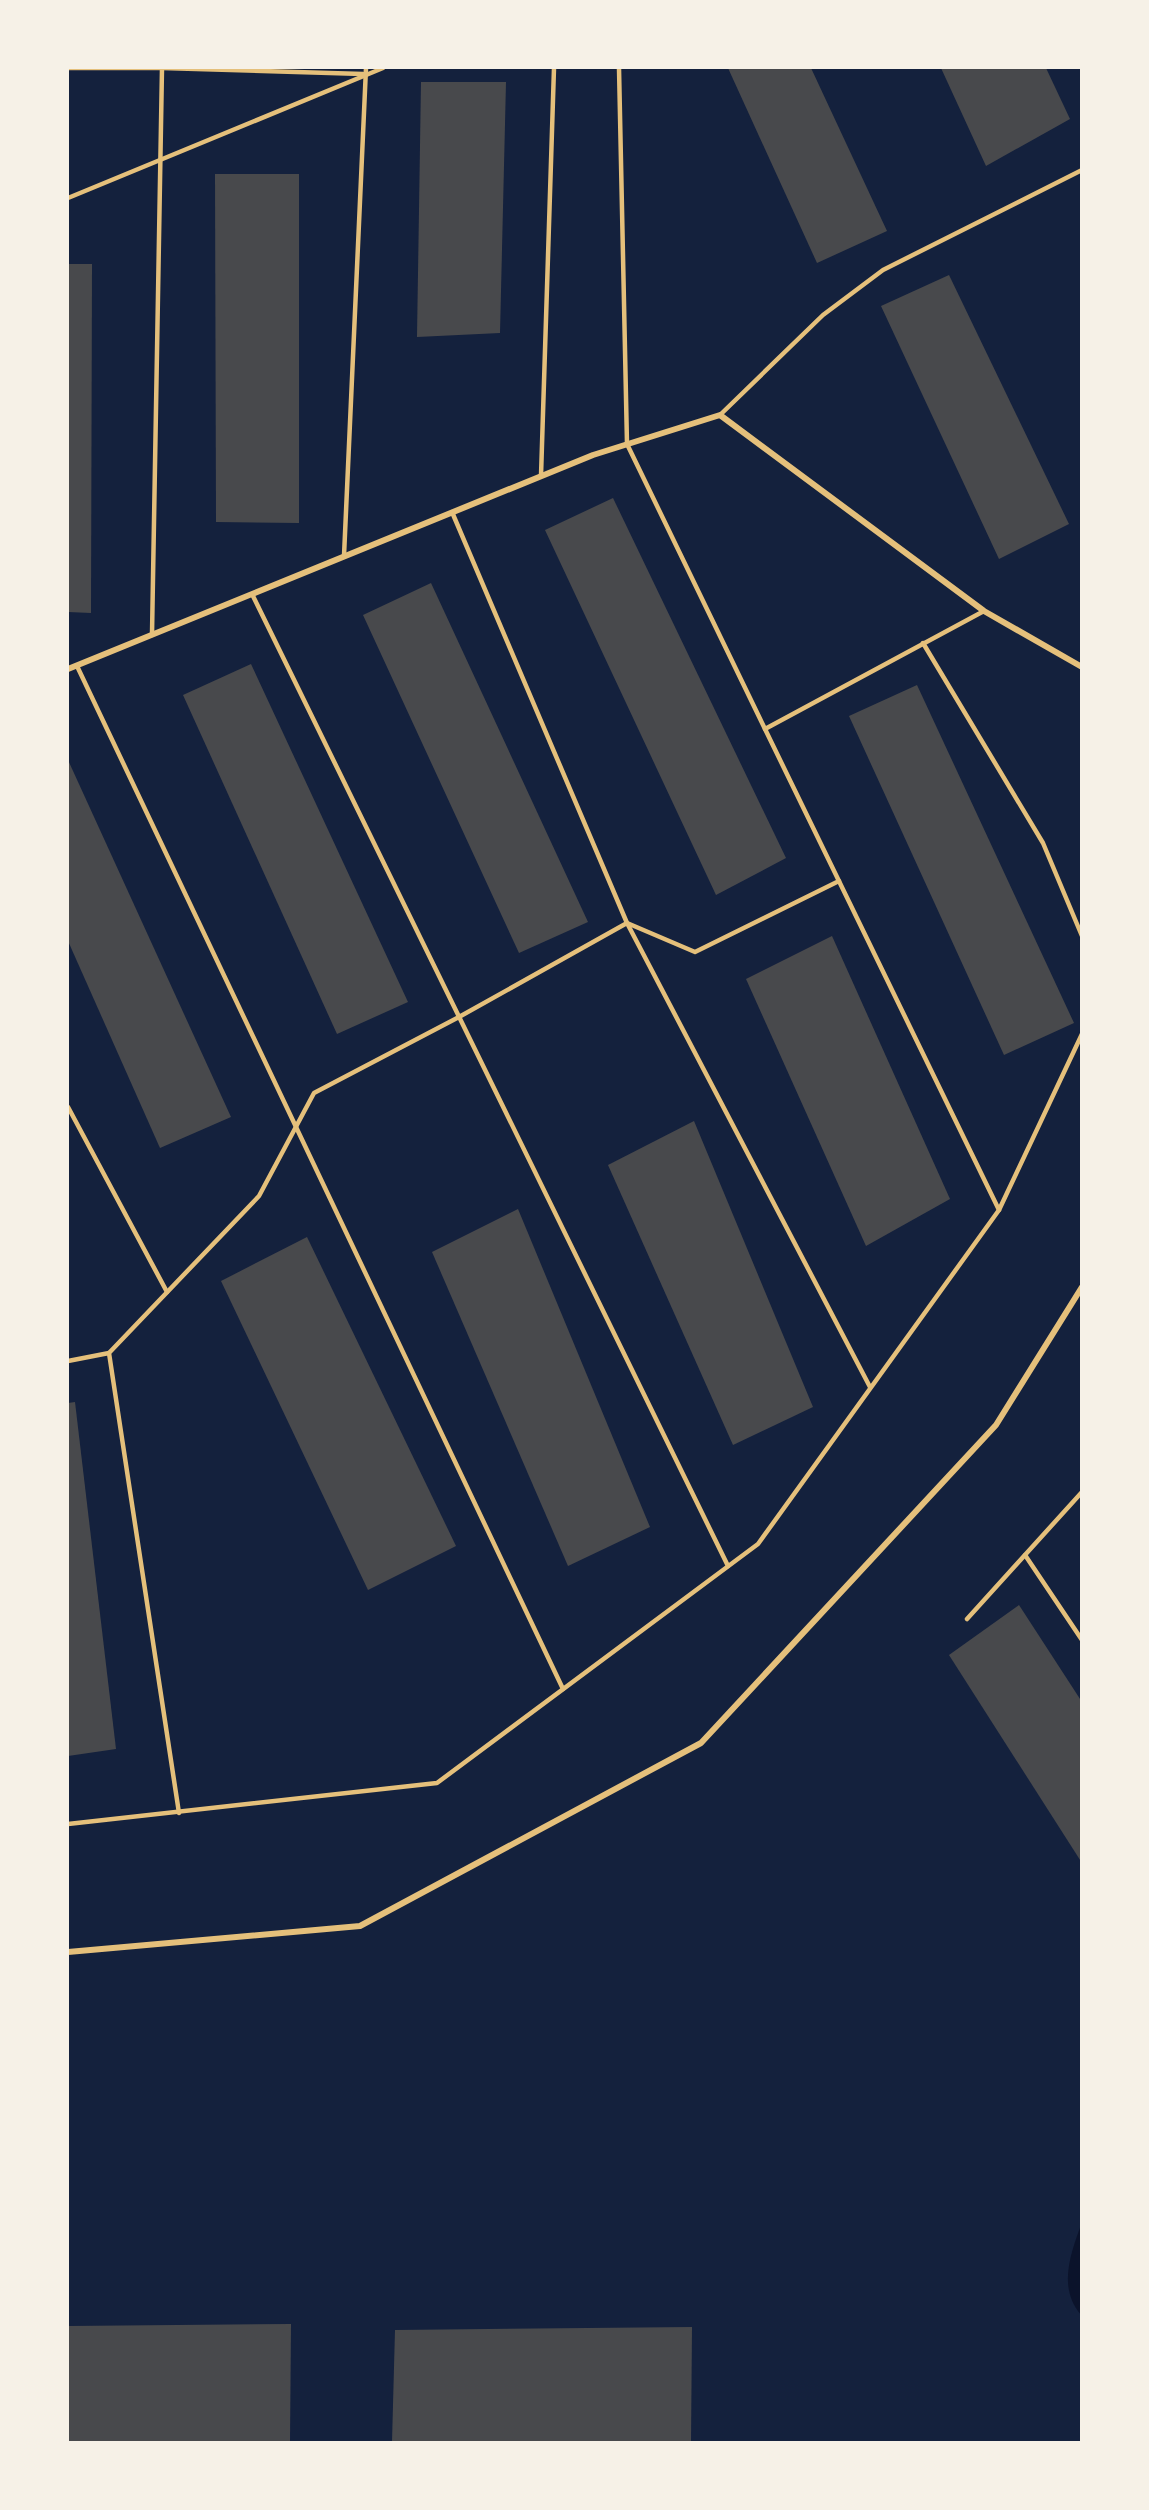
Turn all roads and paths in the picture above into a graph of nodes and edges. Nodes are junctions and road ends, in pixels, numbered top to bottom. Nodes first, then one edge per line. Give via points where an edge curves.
1 (68, 68) edge
2 (162, 68) edge
3 (366, 68) edge
4 (383, 68) edge
5 (554, 68) edge
6 (619, 68) edge
7 (366, 75) junction
8 (160, 160) junction
9 (1082, 170) edge
10 (68, 198) edge
11 (720, 415) junction
12 (627, 444) junction
13 (541, 476) junction
14 (452, 512) junction
15 (344, 556) junction
16 (252, 594) junction
17 (984, 611) junction
18 (152, 635) junction
19 (923, 643) junction
20 (77, 666) junction
21 (1082, 667) edge
22 (68, 669) edge
23 (765, 729) junction
24 (839, 881) junction
25 (627, 923) junction
26 (1082, 936) edge
27 (459, 1017) junction
28 (1082, 1034) edge
29 (68, 1107) edge
30 (296, 1127) junction
31 (999, 1210) junction
32 (1082, 1287) edge
33 (167, 1292) junction
34 (109, 1353) junction
35 (68, 1361) edge
36 (870, 1387) junction
37 (1082, 1492) edge
38 (1024, 1555) junction
39 (728, 1566) junction
40 (967, 1619) dead end
41 (1082, 1640) edge
42 (563, 1689) junction
43 (179, 1813) junction
44 (68, 1824) edge
45 (68, 1952) edge

1 - 2 lane
2 - 7 lane
2 - 8 lane
3 - 7 lane
4 - 7 lane
5 - 13 lane
6 - 12 lane
7 - 8 lane
7 - 15 lane
8 - 10 lane
8 - 18 lane
9 - 11 lane via 883,270 823,315
11 - 12 street
11 - 17 street
12 - 13 street
12 - 23 lane
13 - 14 street
14 - 15 street
14 - 25 lane
15 - 16 street
16 - 18 street
16 - 27 lane
17 - 19 lane
17 - 21 street
18 - 20 street
19 - 23 lane
19 - 26 lane via 1043,843
20 - 22 street
20 - 30 lane
23 - 24 lane
24 - 25 lane via 695,952
24 - 31 lane
25 - 27 lane
25 - 36 lane
27 - 30 lane via 314,1093
27 - 39 lane
28 - 31 lane
29 - 33 lane
30 - 33 lane via 260,1196
30 - 42 lane
31 - 36 lane
32 - 45 street via 996,1425 701,1743 360,1926
33 - 34 lane
34 - 35 lane
34 - 43 lane
36 - 39 lane via 758,1544
37 - 38 lane
38 - 40 lane
38 - 41 lane
39 - 42 lane
42 - 43 lane via 437,1783
43 - 44 lane

